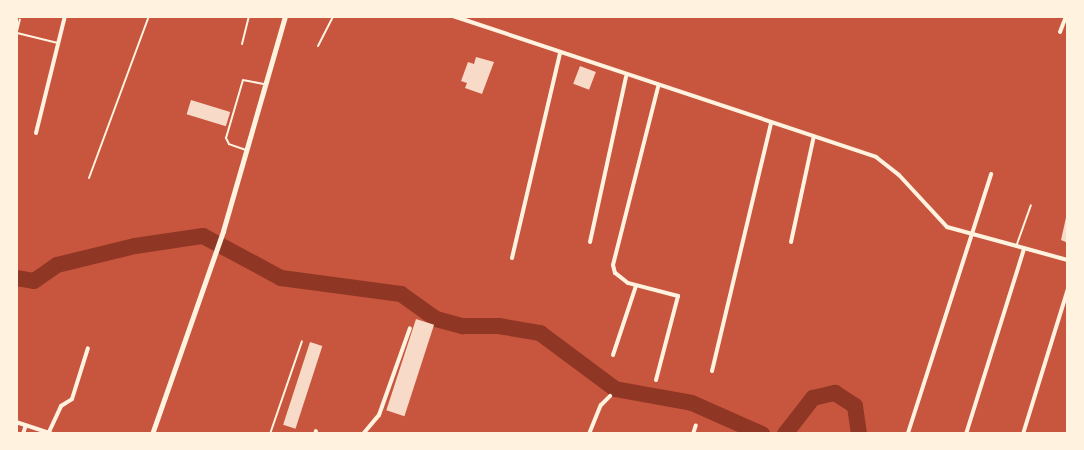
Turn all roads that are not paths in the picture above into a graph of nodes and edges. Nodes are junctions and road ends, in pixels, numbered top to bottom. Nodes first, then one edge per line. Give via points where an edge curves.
1 (65, 16) edge
2 (149, 16) edge
3 (249, 16) edge
4 (285, 16) edge
5 (333, 16) edge
6 (453, 16) edge
7 (1066, 16) edge
8 (20, 19) dead end
9 (1060, 32) dead end
10 (17, 34) edge
11 (58, 43) junction
12 (242, 44) dead end
13 (318, 46) dead end
14 (560, 54) junction
15 (626, 77) junction
16 (264, 84) junction
17 (658, 87) junction
18 (771, 123) junction
19 (36, 133) dead end
20 (814, 136) junction
21 (246, 150) junction
22 (991, 174) dead end
23 (89, 178) dead end
24 (1031, 205) dead end
25 (970, 235) junction
26 (590, 242) dead end
27 (791, 242) dead end
28 (1016, 247) junction
29 (1024, 249) junction
30 (512, 258) dead end
31 (1068, 261) edge
32 (636, 286) junction
33 (1068, 289) edge
34 (410, 328) dead end
35 (302, 341) dead end
36 (88, 348) dead end
37 (613, 355) dead end
38 (712, 371) dead end
39 (656, 380) dead end
40 (610, 396) dead end
41 (16, 422) edge
42 (26, 425) junction
43 (696, 425) dead end
44 (51, 433) edge
45 (908, 433) edge
46 (23, 434) edge
47 (152, 434) edge
48 (270, 434) edge
49 (363, 434) edge
50 (589, 434) edge
51 (693, 434) edge
52 (966, 434) edge
53 (1023, 434) edge

1 - 11 street
2 - 23 lane
3 - 12 lane
4 - 16 street
5 - 13 lane
6 - 14 street
7 - 9 street
8 - 10 lane
10 - 11 lane
11 - 19 street
14 - 15 street
14 - 30 street
15 - 17 street
15 - 26 street
16 - 21 street
16 - 21 lane via 243,80 226,138 229,144
17 - 18 street
17 - 32 street via 613,257 615,273
18 - 20 street
18 - 38 street
20 - 25 street via 876,157 899,175 939,221
20 - 27 street
21 - 47 street via 223,231
22 - 25 street
24 - 28 lane
25 - 28 street
25 - 45 street
28 - 29 street
29 - 31 street
29 - 52 street
32 - 37 street
32 - 39 street via 674,293 679,298
33 - 53 street
34 - 49 street via 379,415
35 - 48 lane
36 - 44 street via 72,399 61,406
40 - 50 street via 601,405
41 - 42 street
42 - 44 street
42 - 46 street
43 - 51 street

